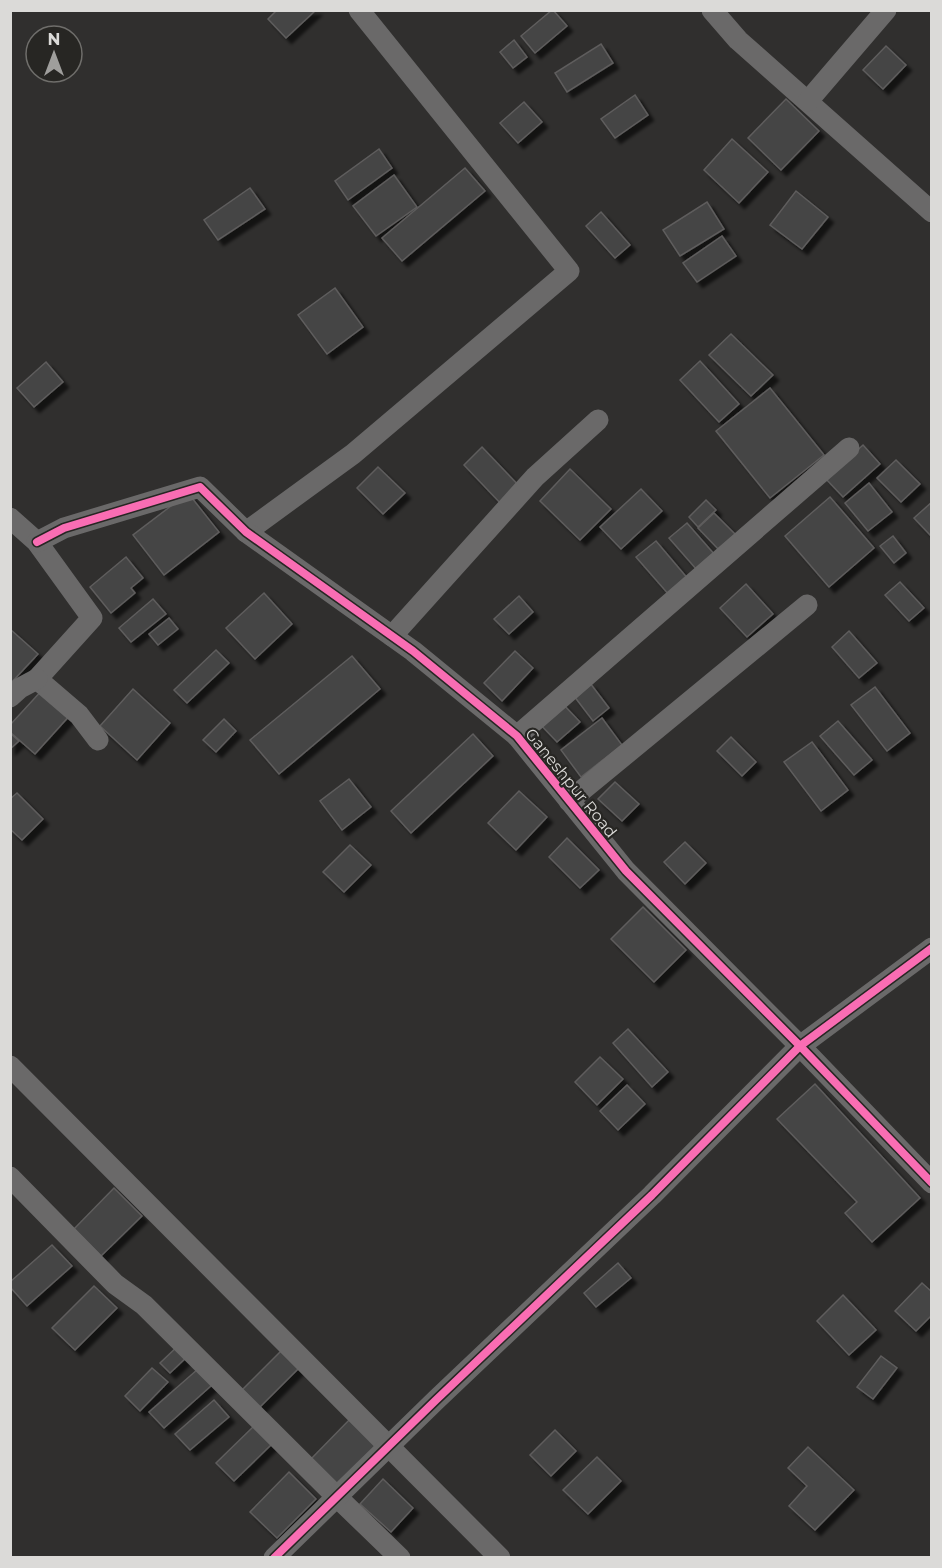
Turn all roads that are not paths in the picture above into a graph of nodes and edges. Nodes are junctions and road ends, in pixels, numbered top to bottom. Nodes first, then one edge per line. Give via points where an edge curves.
1 (359, 10) edge
2 (712, 10) edge
3 (886, 10) edge
4 (808, 101) junction
5 (932, 212) edge
6 (598, 420) dead end
7 (849, 448) dead end
8 (10, 518) edge
9 (246, 532) junction
10 (37, 542) junction
11 (807, 605) dead end
12 (392, 636) junction
13 (37, 679) junction
14 (10, 697) edge
15 (516, 736) junction
16 (98, 740) dead end
17 (569, 801) junction
18 (932, 948) edge
19 (800, 1046) junction
20 (10, 1066) edge
21 (10, 1177) edge
22 (932, 1183) edge
23 (389, 1445) junction
24 (337, 1497) junction
25 (274, 1557) edge
26 (400, 1557) edge
27 (500, 1557) edge

1 - 9 street via 569,271 354,454
2 - 4 street via 738,40
3 - 4 street
4 - 5 street
6 - 12 street via 535,477
7 - 15 street
8 - 10 street
9 - 10 street, Ganeshpur Road via 200,487 64,528
9 - 12 street, Ganeshpur Road
10 - 13 street via 92,618
11 - 17 street
12 - 15 street, Ganeshpur Road
13 - 14 street
13 - 16 street via 79,715
15 - 17 street, Ganeshpur Road
17 - 19 street, Ganeshpur Road via 626,871
18 - 19 street
19 - 22 street, Ganeshpur Road
19 - 23 street via 652,1195
20 - 23 street
21 - 24 street via 115,1284 144,1305
23 - 24 street
23 - 27 street
24 - 25 street
24 - 26 street

